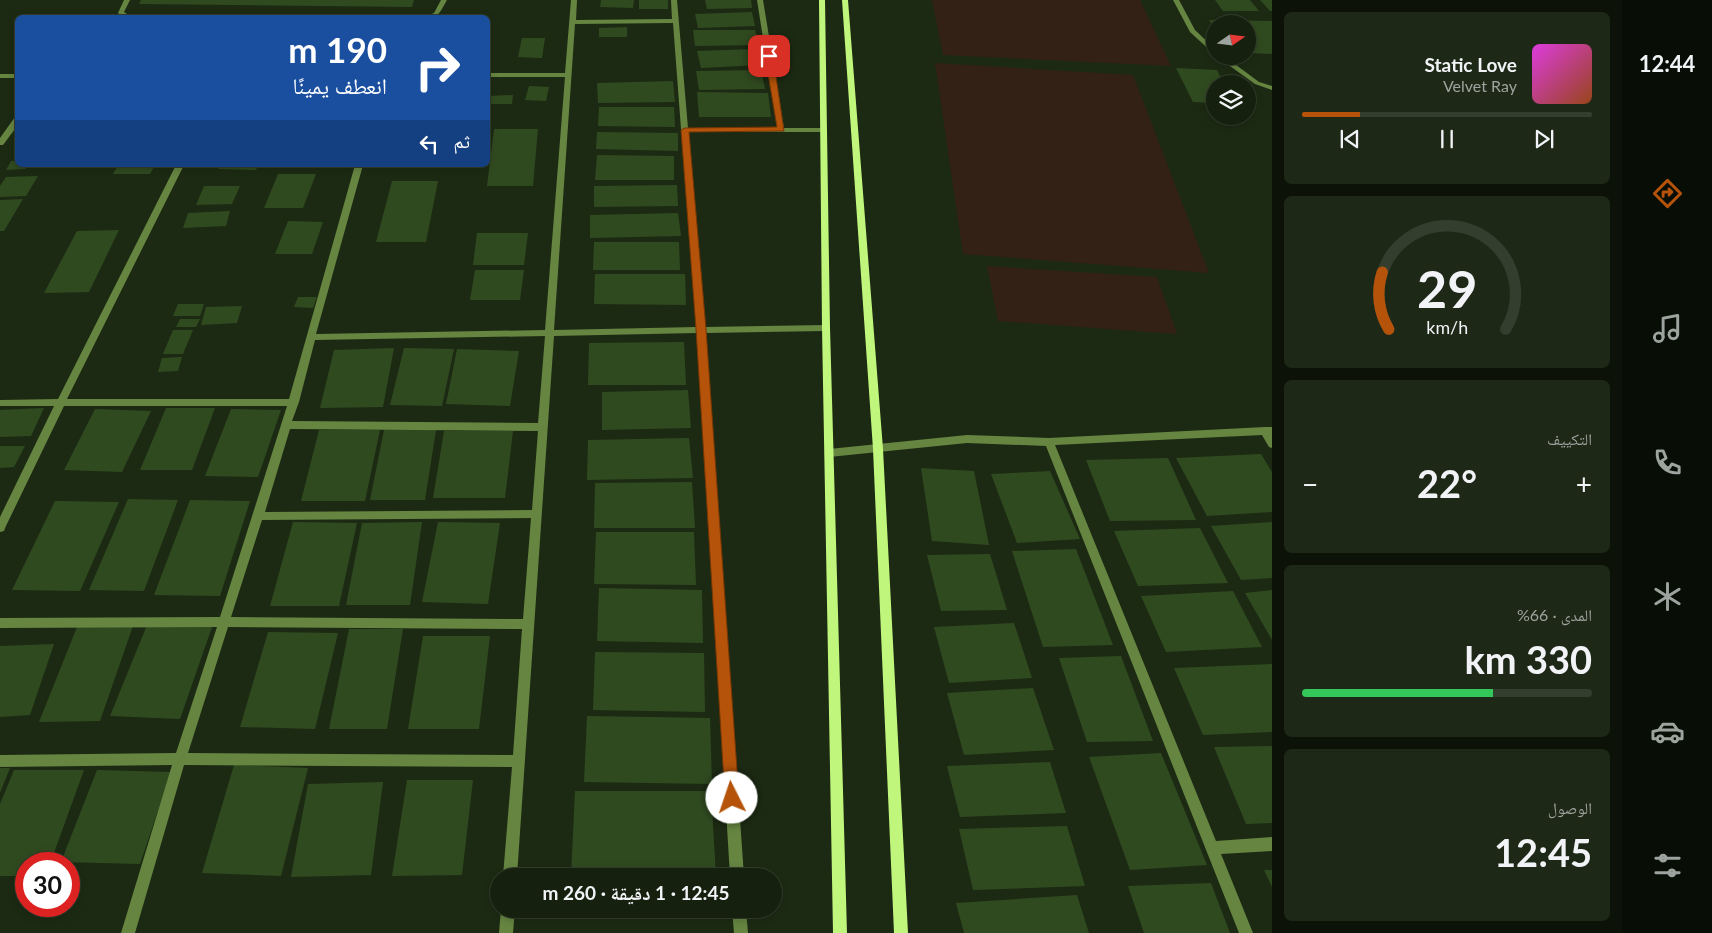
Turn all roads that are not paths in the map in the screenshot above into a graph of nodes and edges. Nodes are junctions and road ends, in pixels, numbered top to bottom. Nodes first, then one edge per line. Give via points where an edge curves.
1 (127, 0) edge
2 (444, 0) edge
3 (574, 0) edge
4 (674, 0) edge
5 (760, 0) edge
6 (822, 0) edge
7 (845, 0) edge
8 (1176, 0) edge
9 (123, 15) edge
10 (433, 15) edge
11 (675, 21) junction
12 (572, 22) junction
13 (1206, 44) edge
14 (1232, 65) edge
15 (490, 75) edge
16 (567, 75) junction
17 (0, 76) edge
18 (15, 76) edge
19 (1272, 88) edge
20 (15, 123) edge
21 (685, 130) junction
22 (781, 130) junction
23 (823, 130) junction
24 (0, 143) edge
25 (179, 167) edge
26 (358, 167) edge
27 (826, 328) junction
28 (701, 329) junction
29 (550, 332) junction
30 (311, 337) junction
31 (294, 402) junction
32 (0, 403) edge
33 (60, 404) junction
34 (287, 425) junction
35 (544, 426) junction
36 (1268, 431) edge
37 (1049, 442) junction
38 (1272, 444) edge
39 (878, 449) junction
40 (829, 452) junction
41 (537, 514) junction
42 (258, 516) junction
43 (0, 528) edge
44 (226, 622) junction
45 (0, 623) edge
46 (529, 624) junction
47 (180, 759) junction
48 (0, 761) edge
49 (519, 761) junction
50 (1272, 844) edge
51 (1211, 848) junction
52 (511, 868) edge
53 (736, 868) edge
54 (507, 918) edge
55 (740, 918) edge
56 (128, 933) edge
57 (506, 933) edge
58 (741, 933) edge
59 (840, 933) edge
60 (901, 933) edge
61 (1246, 933) edge

1 - 9 street
2 - 10 street
3 - 12 street
4 - 11 street
5 - 22 street
6 - 23 main road
7 - 39 main road
8 - 13 street via 1192,31
11 - 12 street
11 - 21 street
12 - 16 street
14 - 19 street via 1257,83
15 - 16 street
16 - 29 street
17 - 18 street
20 - 24 street
21 - 22 street
21 - 28 street
22 - 23 street
23 - 27 main road
25 - 33 street
26 - 30 street
27 - 28 street
27 - 40 main road
28 - 29 street
28 - 53 street
29 - 30 street
29 - 35 street
30 - 31 street
31 - 33 street
31 - 34 street
32 - 33 street
33 - 43 street
34 - 35 street
34 - 42 street
35 - 41 street
36 - 37 street
36 - 38 street
37 - 39 street via 968,439
37 - 51 street
39 - 40 street
39 - 60 main road
40 - 59 main road
41 - 42 street
41 - 46 street
42 - 44 street
44 - 45 street
44 - 46 street
44 - 47 street
46 - 49 street
47 - 48 street
47 - 49 street
47 - 56 street
49 - 52 street
50 - 51 street
51 - 61 street
54 - 57 street
55 - 58 street

